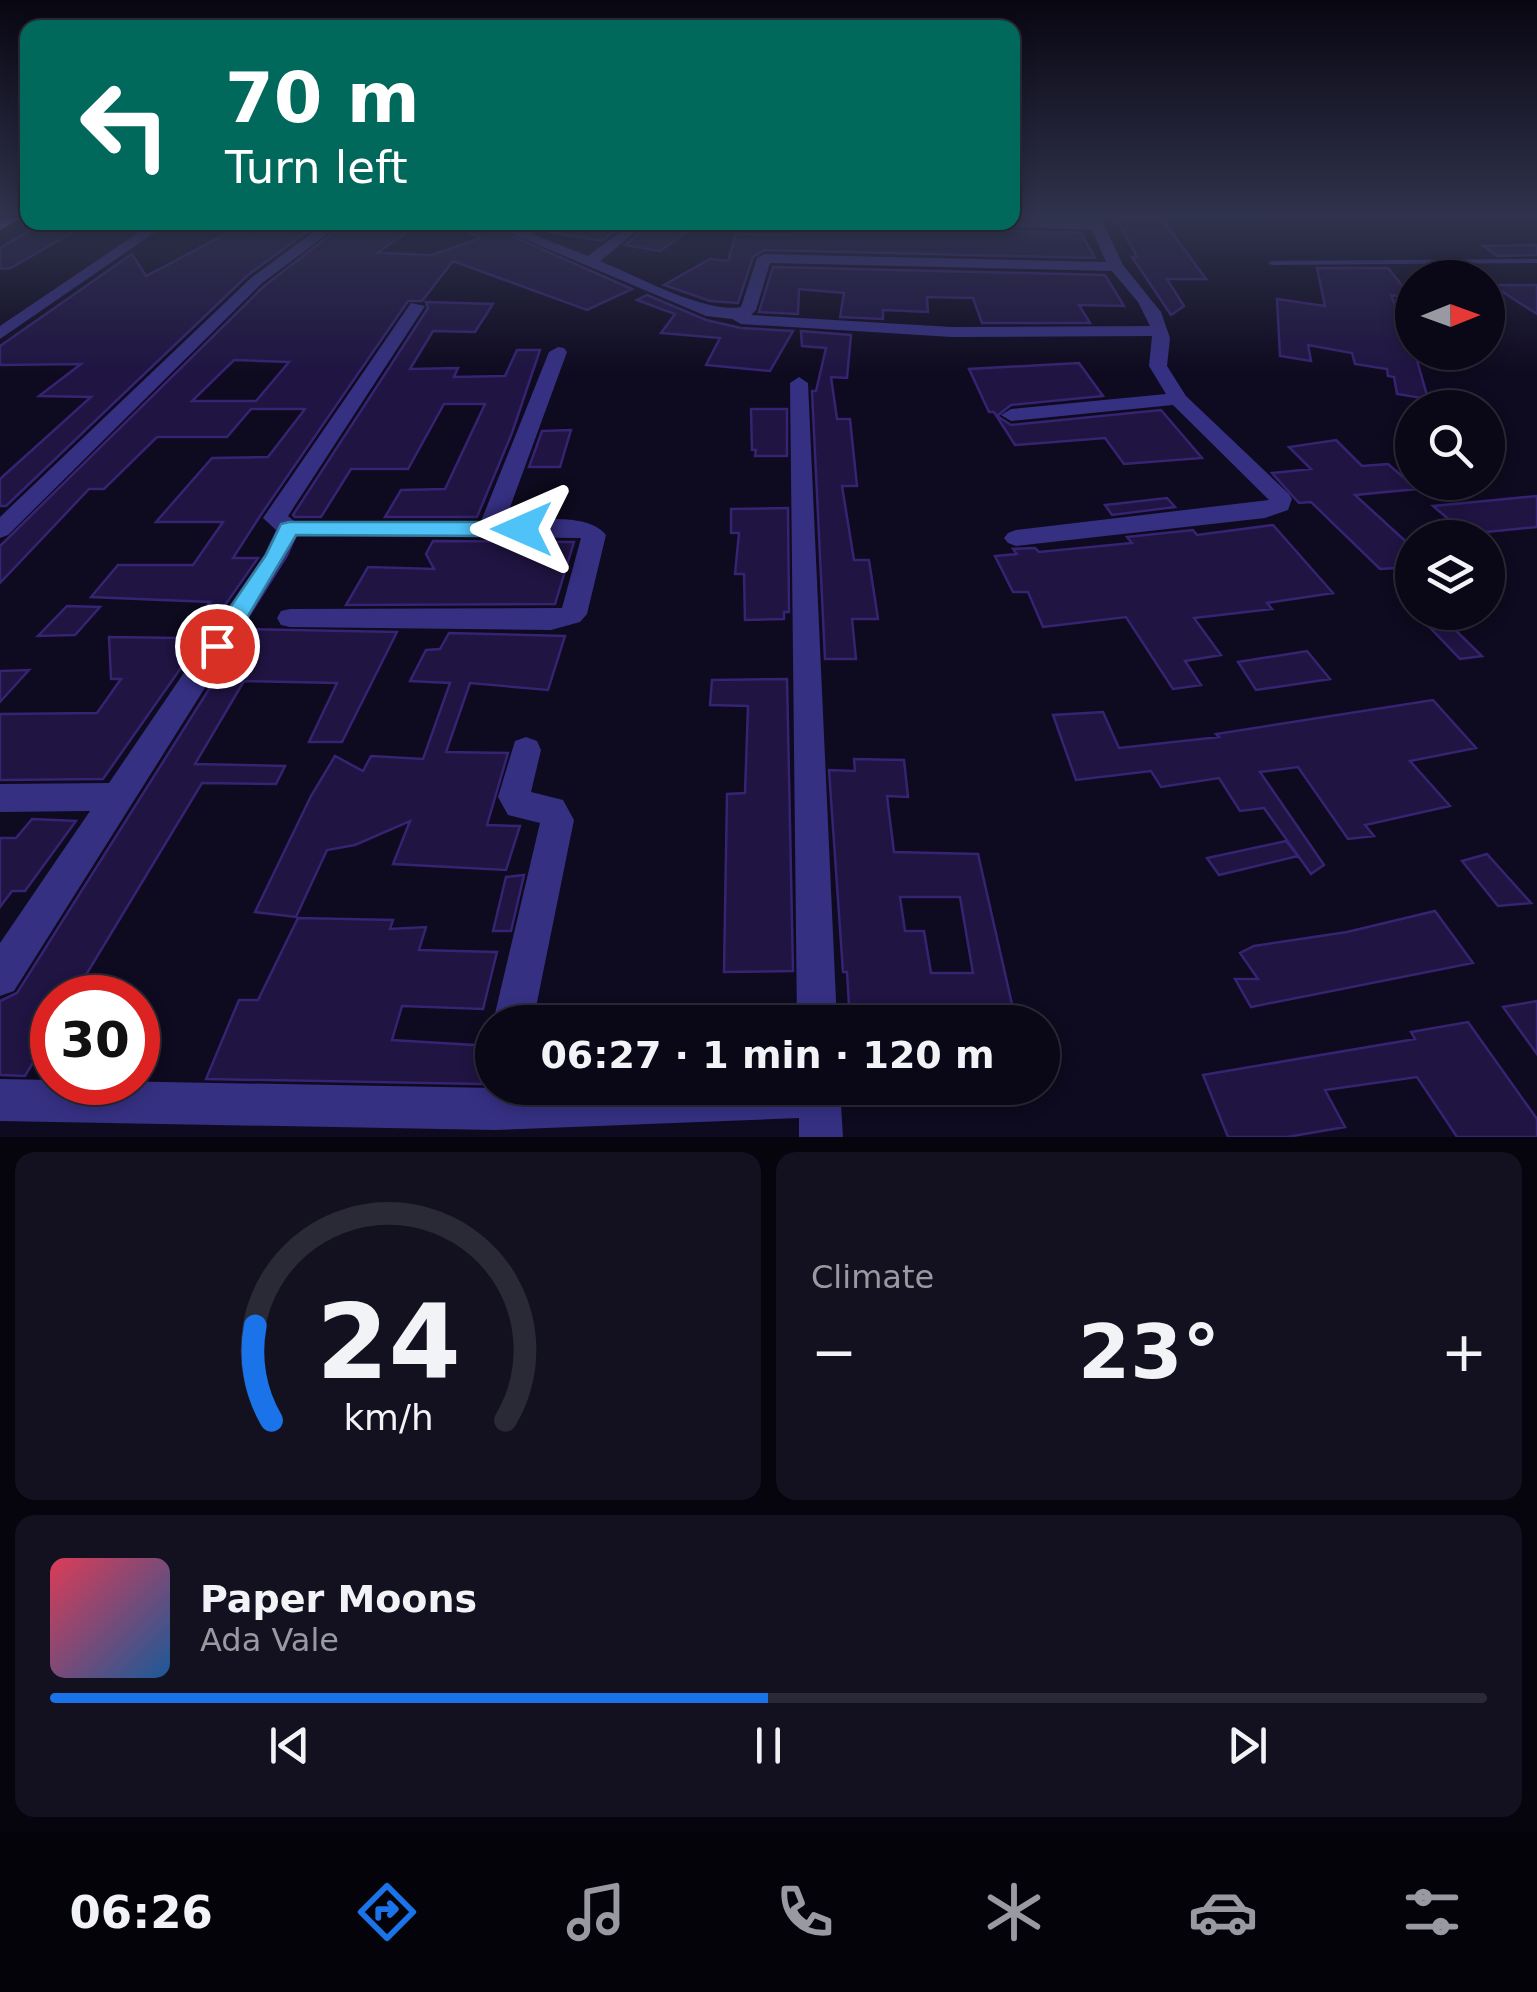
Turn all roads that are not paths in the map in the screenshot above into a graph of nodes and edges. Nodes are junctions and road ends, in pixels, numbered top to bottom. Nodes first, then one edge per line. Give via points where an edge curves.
1 (91, 269) edge
2 (271, 269) edge
3 (607, 269) edge
4 (761, 269) edge
5 (1118, 269) edge
6 (417, 306) dead end
7 (738, 314) junction
8 (1158, 331) junction
9 (0, 334) edge
10 (558, 352) dead end
11 (799, 383) dead end
12 (1178, 398) junction
13 (1011, 415) dead end
14 (289, 528) junction
15 (490, 529) junction
16 (0, 530) edge
17 (1016, 538) dead end
18 (290, 618) dead end
19 (526, 750) dead end
20 (118, 797) junction
21 (0, 798) edge
22 (0, 978) edge
23 (517, 1005) edge
24 (817, 1005) edge
25 (475, 1098) edge
26 (0, 1100) edge
27 (748, 1105) edge
28 (820, 1107) edge

1 - 9 street
2 - 16 street
3 - 7 street via 712,312
4 - 7 street via 748,310
5 - 8 street via 1156,314
6 - 14 street via 275,518
7 - 8 street via 952,332
8 - 12 street via 1164,347 1158,366
10 - 15 street
11 - 24 street
12 - 13 street
12 - 17 street via 1281,499 1280,506
14 - 15 street
14 - 20 street
15 - 18 street via 585,529 594,535 571,615
19 - 23 street via 514,796 520,805 551,810 557,820
20 - 21 street
20 - 22 street
25 - 26 street
27 - 28 street

